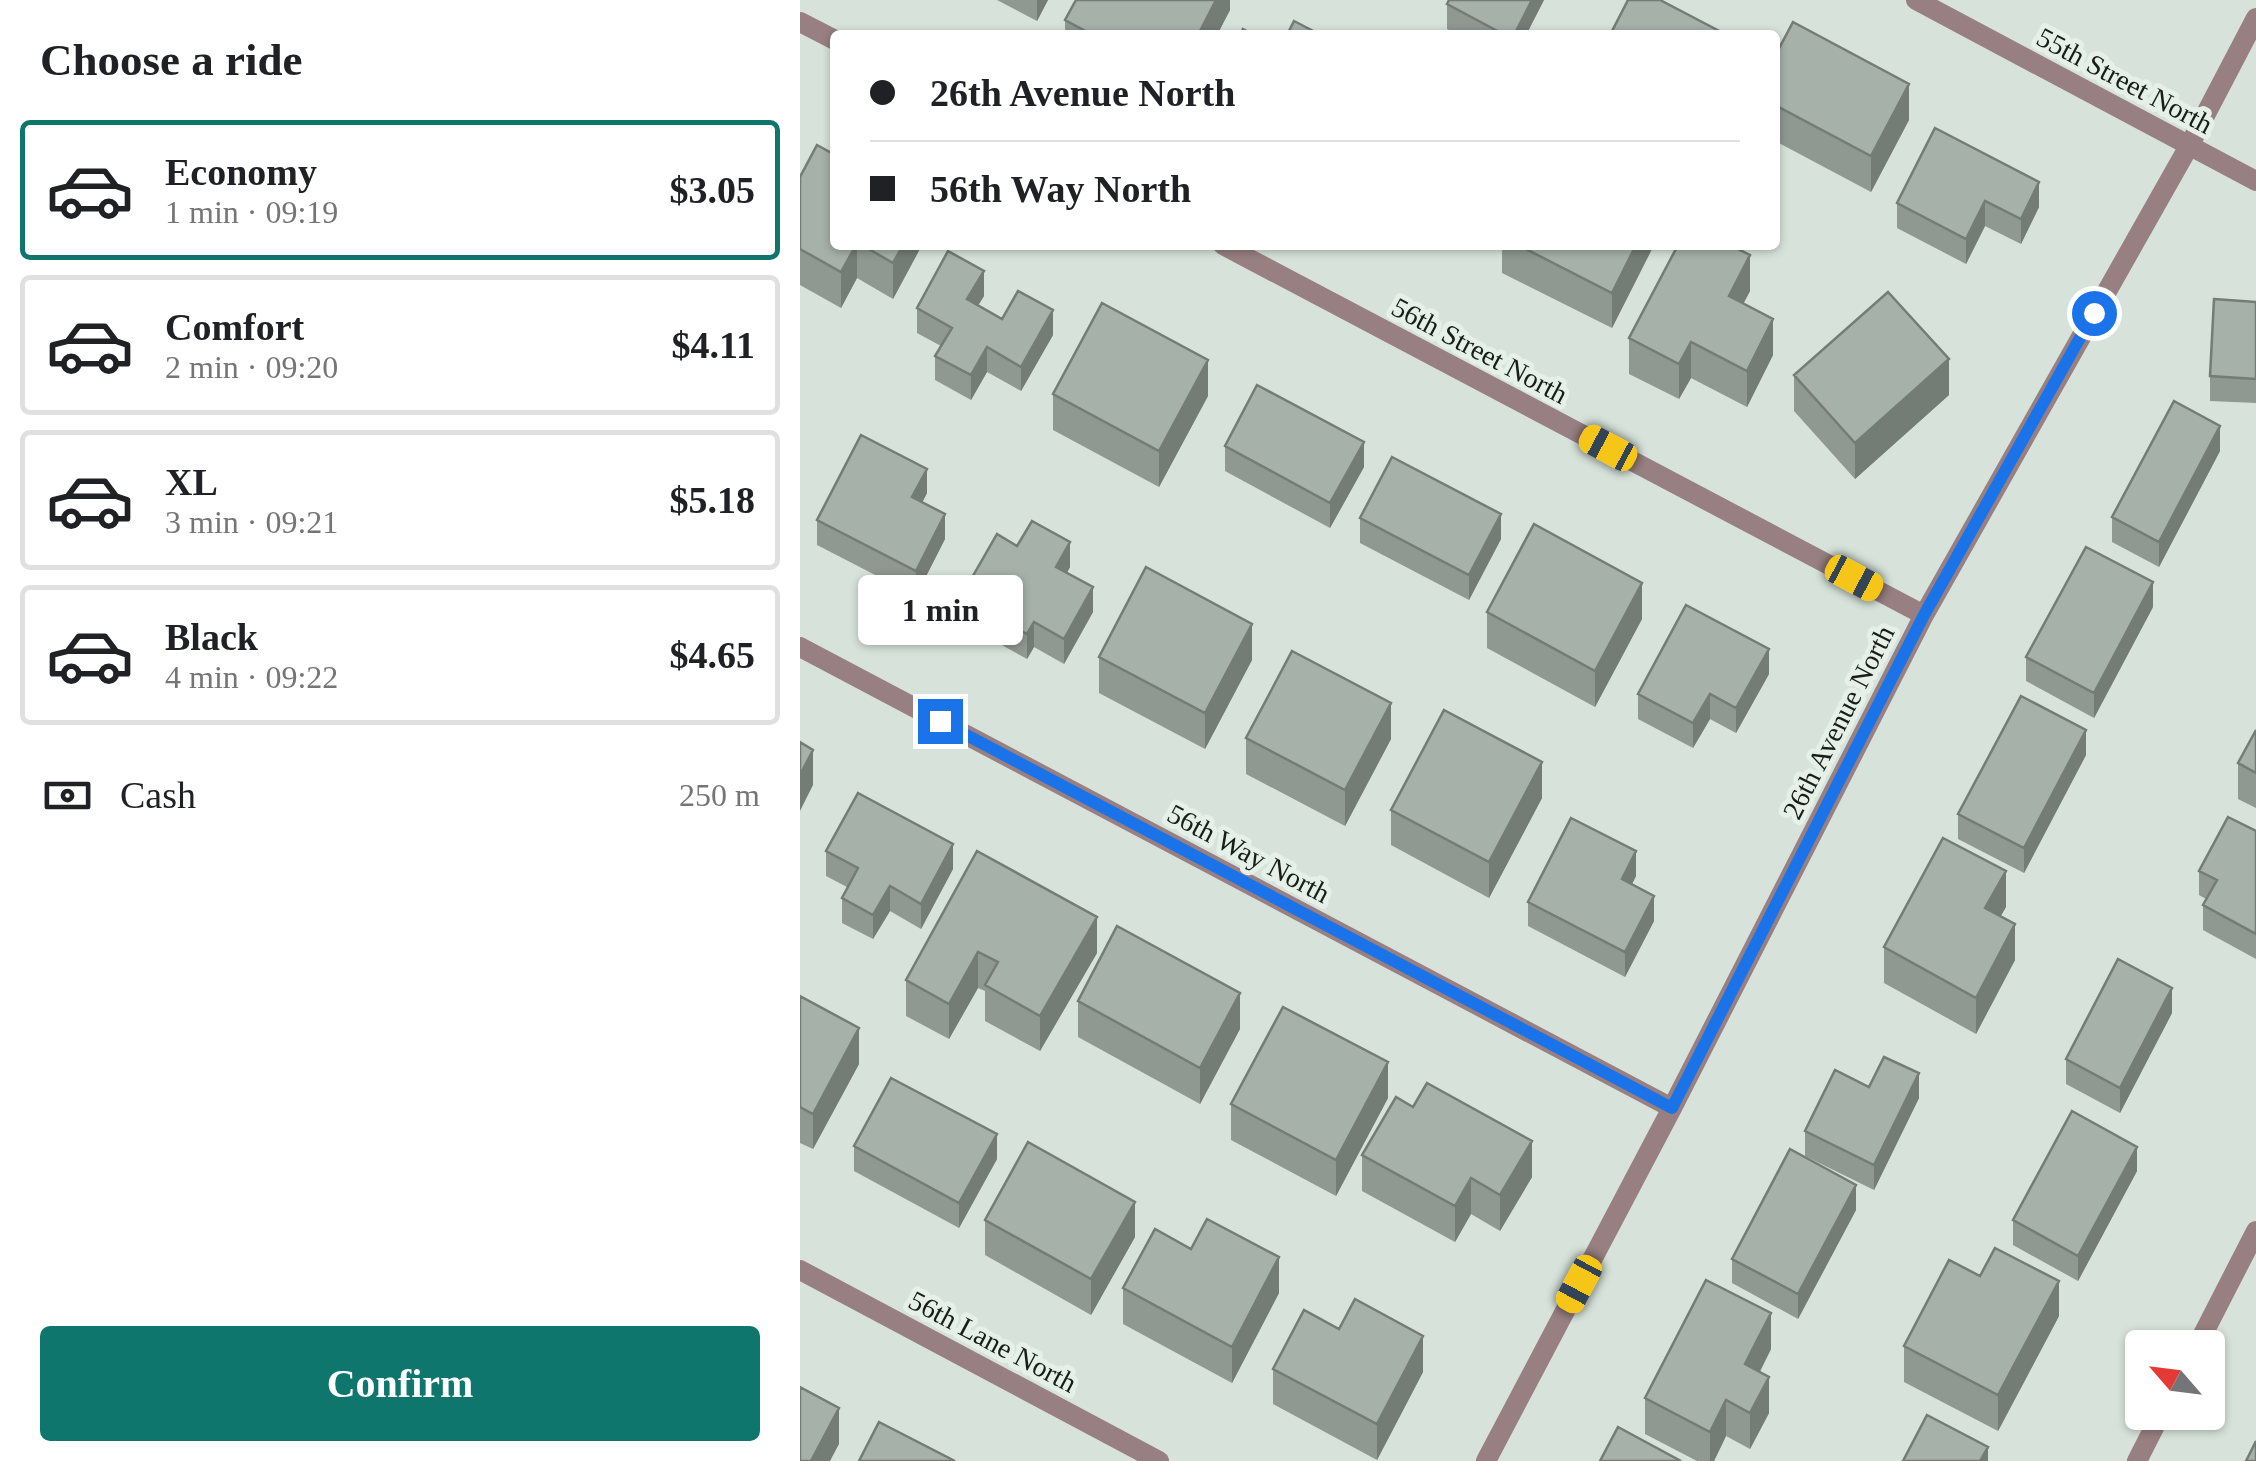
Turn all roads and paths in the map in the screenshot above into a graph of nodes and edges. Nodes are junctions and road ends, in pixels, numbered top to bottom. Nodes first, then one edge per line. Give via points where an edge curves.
1 (1916, 0) edge
2 (2256, 18) edge
3 (800, 22) edge
4 (830, 37) edge
5 (2190, 146) junction
6 (2256, 181) edge
7 (1231, 250) edge
8 (1924, 615) junction
9 (800, 648) edge
10 (1672, 1108) junction
11 (2256, 1231) edge
12 (800, 1270) edge
13 (2205, 1330) edge
14 (2153, 1430) edge
15 (1160, 1461) edge
16 (1486, 1461) edge
17 (2137, 1461) edge

1 - 5 street, 55th Street North
2 - 5 street, 26th Avenue North
3 - 4 street
5 - 6 street, 55th Street North
5 - 8 street, 26th Avenue North
7 - 8 street, 56th Street North
8 - 10 street, 26th Avenue North
9 - 10 street, 56th Way North
10 - 16 street, 26th Avenue North
11 - 13 street
12 - 15 street, 56th Lane North
14 - 17 street

